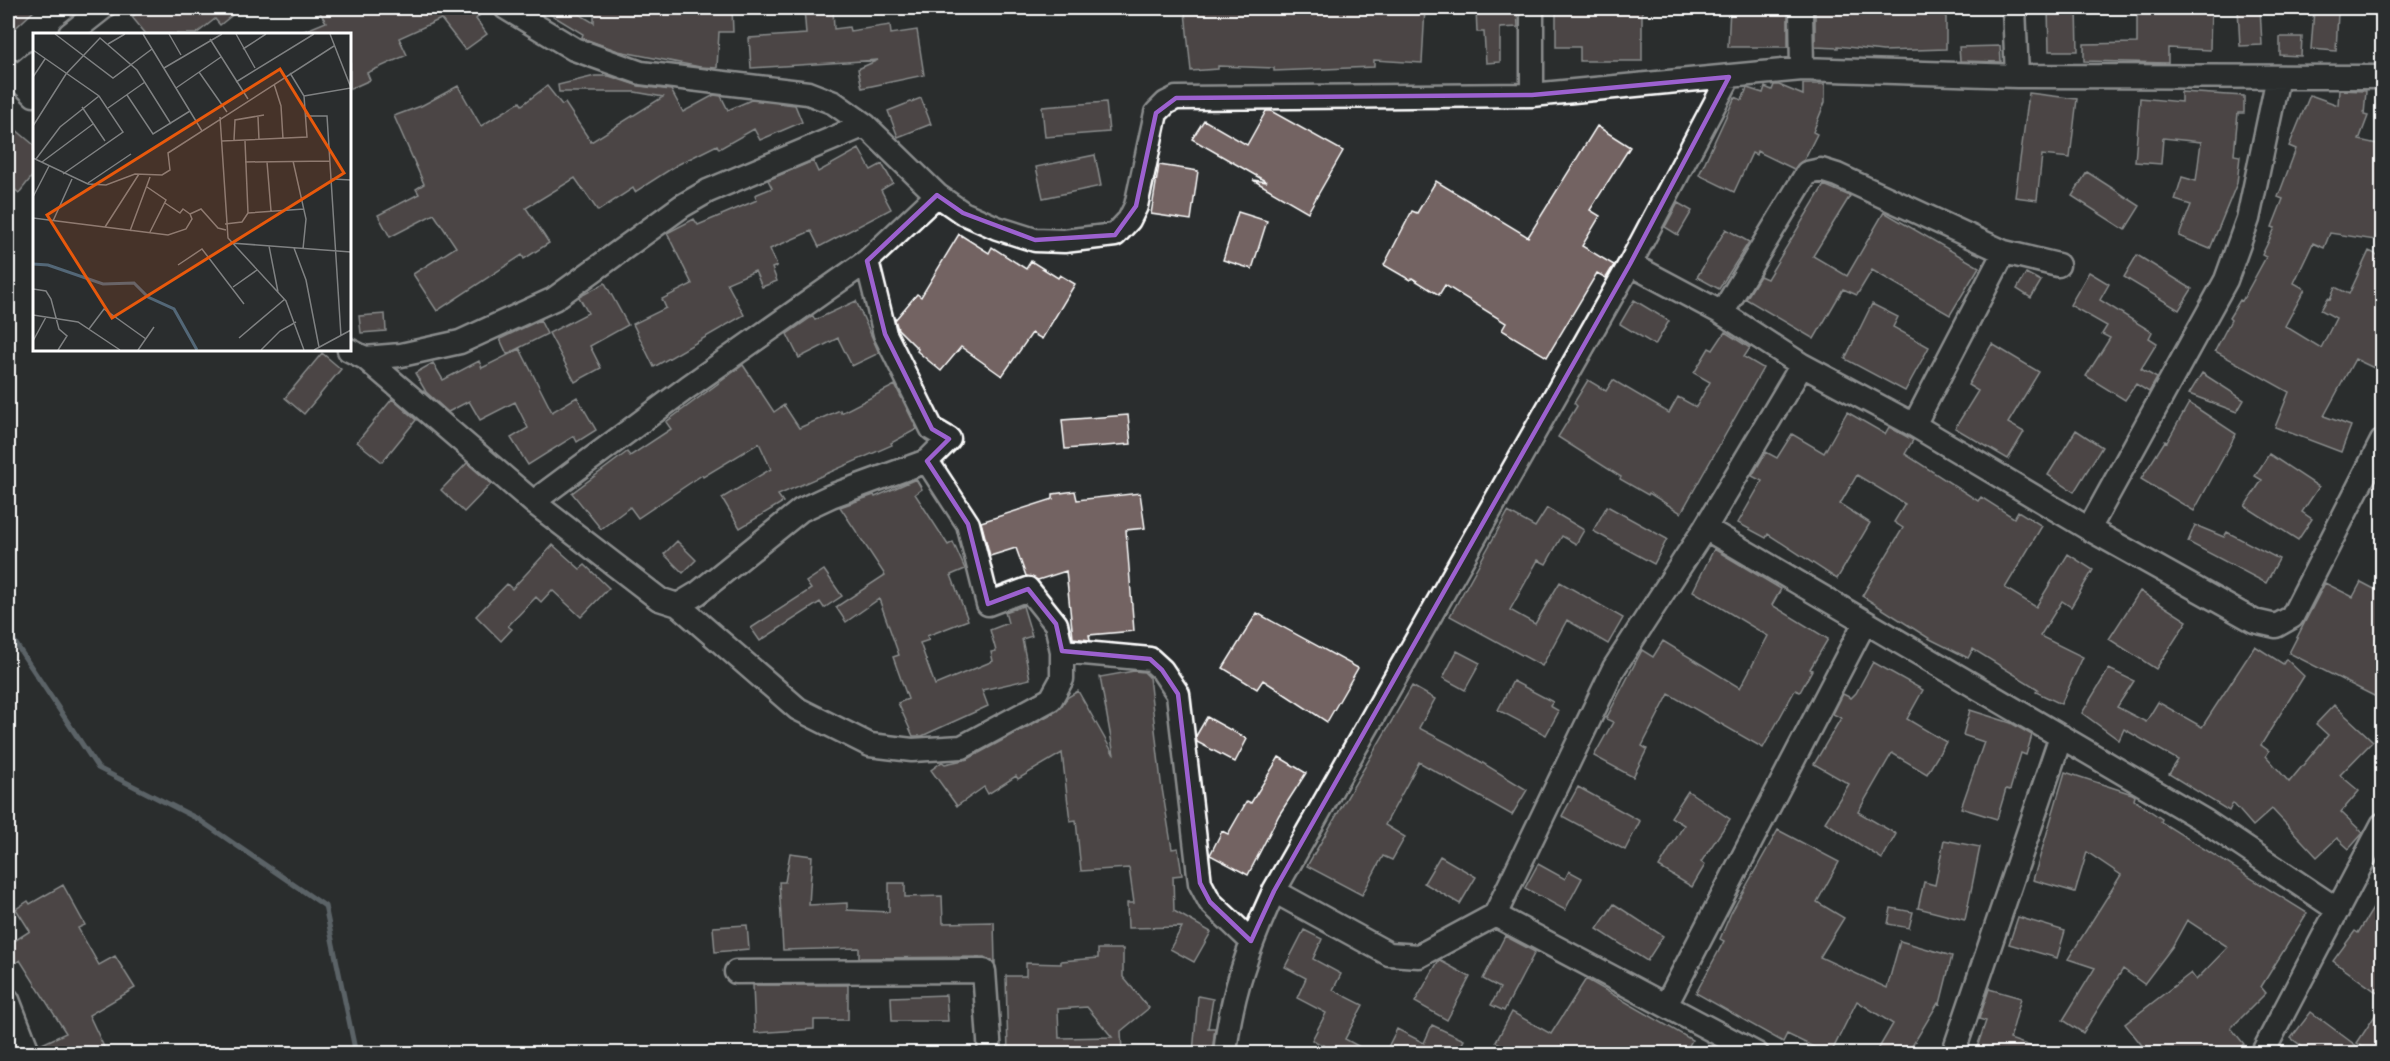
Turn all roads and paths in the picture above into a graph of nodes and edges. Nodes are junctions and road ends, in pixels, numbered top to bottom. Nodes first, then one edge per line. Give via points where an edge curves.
1 (103, 8) edge
2 (506, 8) edge
3 (1532, 8) edge
4 (1801, 8) edge
5 (2014, 8) edge
6 (71, 33) edge
7 (33, 63) edge
8 (1802, 69) junction
9 (12, 73) edge
10 (2017, 76) junction
11 (1729, 77) junction
12 (2278, 77) junction
13 (2382, 77) edge
14 (33, 94) edge
15 (1532, 95) junction
16 (865, 125) junction
17 (937, 195) junction
18 (2004, 252) junction
19 (867, 261) junction
20 (1630, 264) junction
21 (2058, 266) dead end
22 (1722, 313) junction
23 (357, 354) edge
24 (1803, 365) junction
25 (1914, 425) junction
26 (2382, 441) edge
27 (927, 461) junction
28 (2376, 473) edge
29 (533, 502) junction
30 (1705, 528) junction
31 (2089, 529) junction
32 (678, 605) junction
33 (1865, 622) junction
34 (1062, 651) junction
35 (2061, 736) junction
36 (2382, 825) edge
37 (1274, 891) junction
38 (2338, 910) junction
39 (1495, 915) junction
40 (1251, 941) junction
41 (736, 972) dead end
42 (8, 1000) edge
43 (1666, 1005) junction
44 (2268, 1051) edge
45 (29, 1053) edge
46 (990, 1053) edge
47 (1226, 1053) edge
48 (1757, 1053) edge
49 (1953, 1053) edge

1 - 6 street
2 - 16 street via 574,49 641,73 808,93 834,103
3 - 15 street
4 - 8 street
5 - 10 street
7 - 9 street
8 - 10 street
8 - 11 street
9 - 14 street
10 - 12 street
11 - 15 street
11 - 20 street
12 - 13 street
12 - 31 street via 2248,219 2226,280
15 - 17 street via 1176,98 1156,113 1136,206 1115,235 1035,240 963,213
16 - 17 street
16 - 23 street via 708,191 554,299 460,342 400,356
17 - 19 street
18 - 21 street
18 - 22 street via 1837,175 1821,170 1807,173
18 - 25 street
19 - 27 street via 885,334 932,429 950,439
19 - 29 street
20 - 22 street
20 - 37 street
22 - 24 street
23 - 29 street
24 - 25 street
24 - 30 street
25 - 31 street
26 - 28 street
27 - 32 street via 801,510
27 - 34 street via 968,524 988,604 1028,588 1056,624
28 - 31 street via 2292,617 2276,626 2254,621
29 - 32 street via 659,599
30 - 33 street
30 - 39 street via 1614,668
32 - 34 street via 798,709 870,745 912,750 962,747 1051,699 1062,679
33 - 35 street
33 - 43 street
34 - 40 street via 1150,659 1178,694 1200,883 1210,902
35 - 38 street via 2205,821
35 - 49 street
36 - 38 street
37 - 39 street via 1389,954 1404,957 1419,956
37 - 40 street
38 - 44 street
39 - 43 street
40 - 47 street via 1232,1007
41 - 46 street via 984,971
42 - 45 street
43 - 48 street

